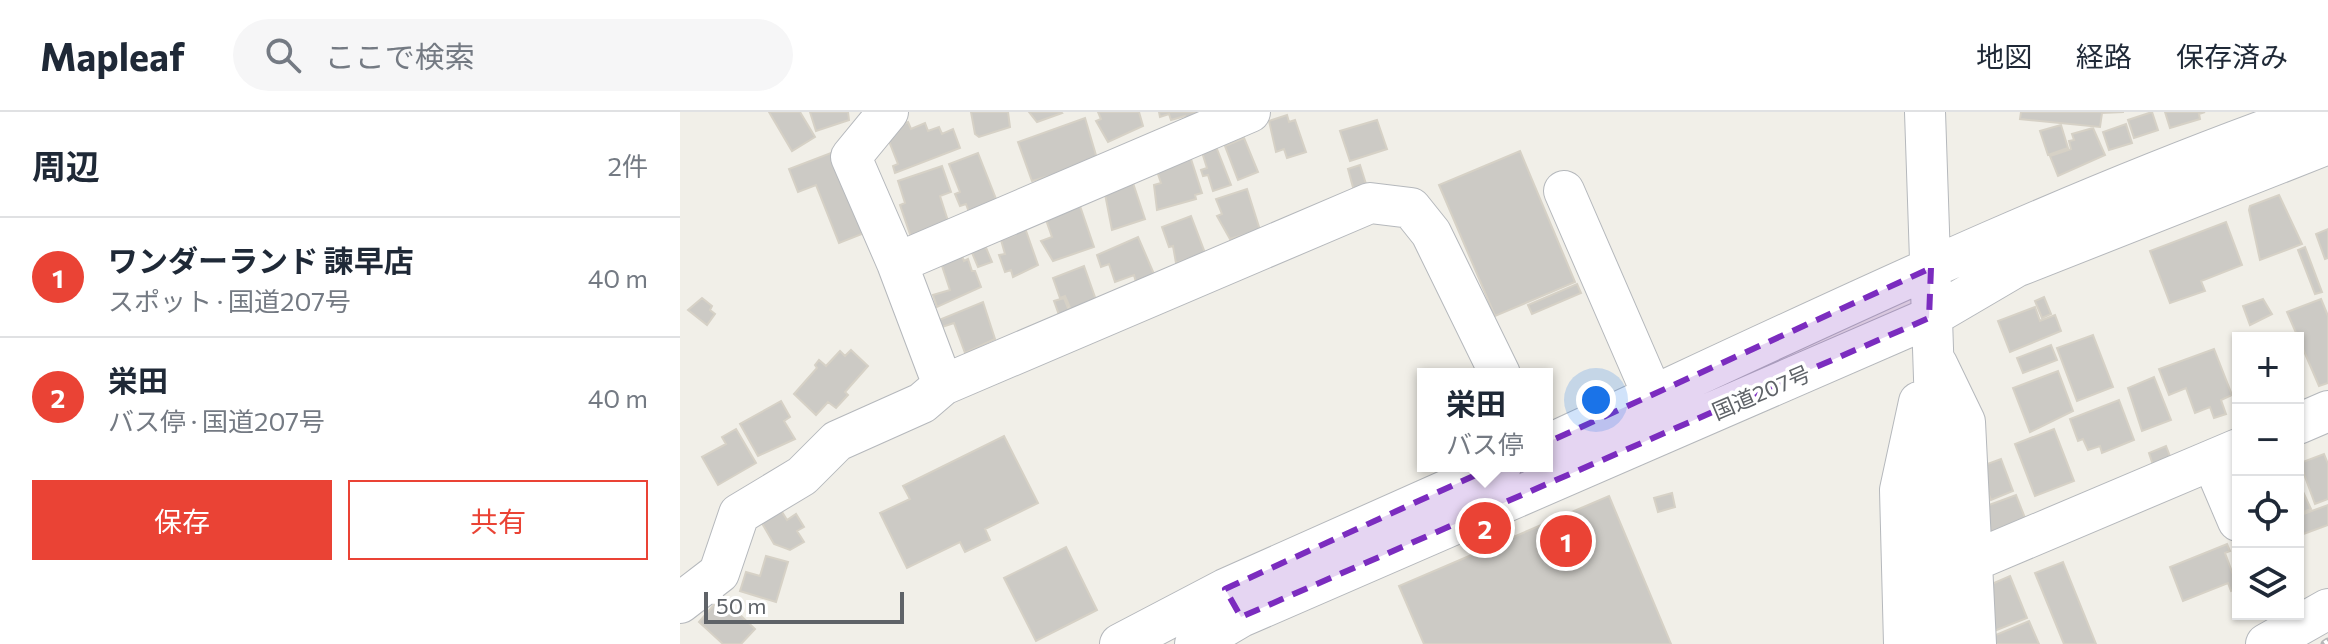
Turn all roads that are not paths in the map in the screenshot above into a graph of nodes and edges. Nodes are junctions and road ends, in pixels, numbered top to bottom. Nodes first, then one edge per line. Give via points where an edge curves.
1 (888, 112) edge
2 (1250, 112) edge
3 (1925, 112) edge
4 (2315, 112) edge
5 (2328, 144) edge
6 (1564, 191) dead end
7 (897, 263) junction
8 (1931, 268) junction
9 (1930, 334) junction
10 (1497, 368) edge
11 (943, 385) junction
12 (1653, 396) junction
13 (2328, 411) edge
14 (2304, 421) edge
15 (1553, 442) edge
16 (2225, 455) edge
17 (1491, 472) edge
18 (2232, 491) edge
19 (1971, 562) junction
20 (680, 603) edge
21 (2328, 609) edge
22 (1240, 617) edge
23 (2277, 630) edge
24 (1120, 644) edge
25 (1195, 644) edge
26 (1904, 644) edge
27 (1943, 644) edge
28 (1976, 644) edge

1 - 7 street via 851,157
2 - 7 street
3 - 8 street
4 - 8 street via 2192,155
5 - 9 street, 国道207号 via 2016,267
6 - 12 street
7 - 11 street
8 - 9 street
8 - 12 street
9 - 19 street via 1965,422
9 - 22 street, 国道207号
9 - 26 street via 1900,490
9 - 27 street
10 - 11 street via 1431,233 1411,208 1370,203
11 - 20 street via 922,403 837,441 802,476 739,514 719,573
12 - 15 street
13 - 14 street
16 - 18 street
16 - 19 street
17 - 22 street
19 - 28 street
21 - 23 street
22 - 24 street
22 - 25 street, 国道207号

